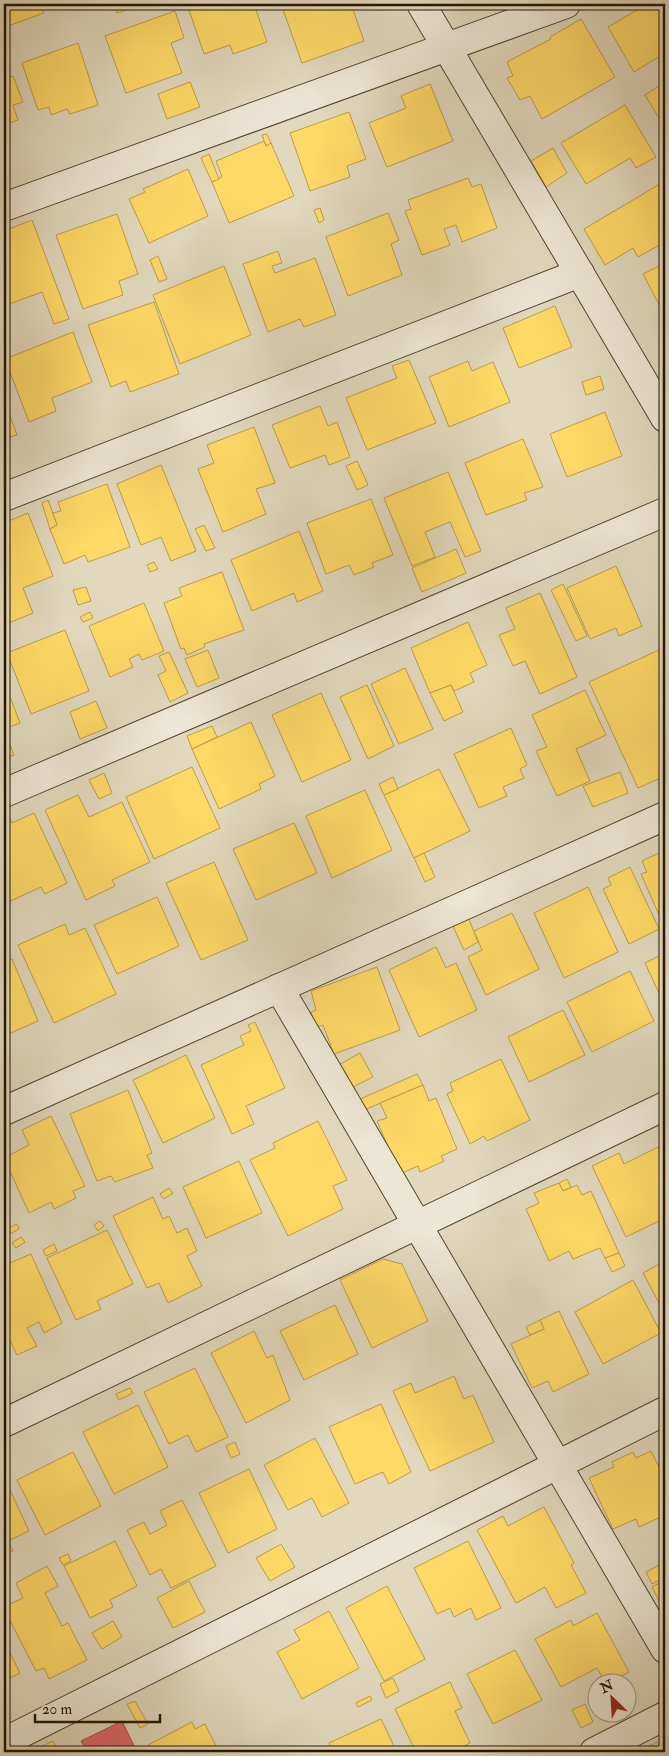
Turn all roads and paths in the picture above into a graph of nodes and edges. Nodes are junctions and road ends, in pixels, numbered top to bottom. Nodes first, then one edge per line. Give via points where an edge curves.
1 (421, 4) edge
2 (566, 4) edge
3 (445, 46) junction
4 (4, 207) edge
5 (580, 273) junction
6 (665, 418) edge
7 (4, 497) edge
8 (665, 512) edge
9 (4, 793) edge
10 (665, 816) edge
11 (279, 988) junction
12 (665, 1106) edge
13 (4, 1111) edge
14 (418, 1226) junction
15 (665, 1411) edge
16 (4, 1423) edge
17 (558, 1465) junction
18 (665, 1649) edge
19 (665, 1716) edge
20 (4, 1742) edge
21 (594, 1752) edge

1 - 3 street
2 - 3 street
3 - 4 street
3 - 5 street
5 - 6 street
5 - 7 street
8 - 9 street
10 - 11 street
11 - 13 street
11 - 14 street
12 - 14 street
14 - 16 street
14 - 17 street
15 - 17 street
17 - 18 street
17 - 20 street
19 - 21 street

